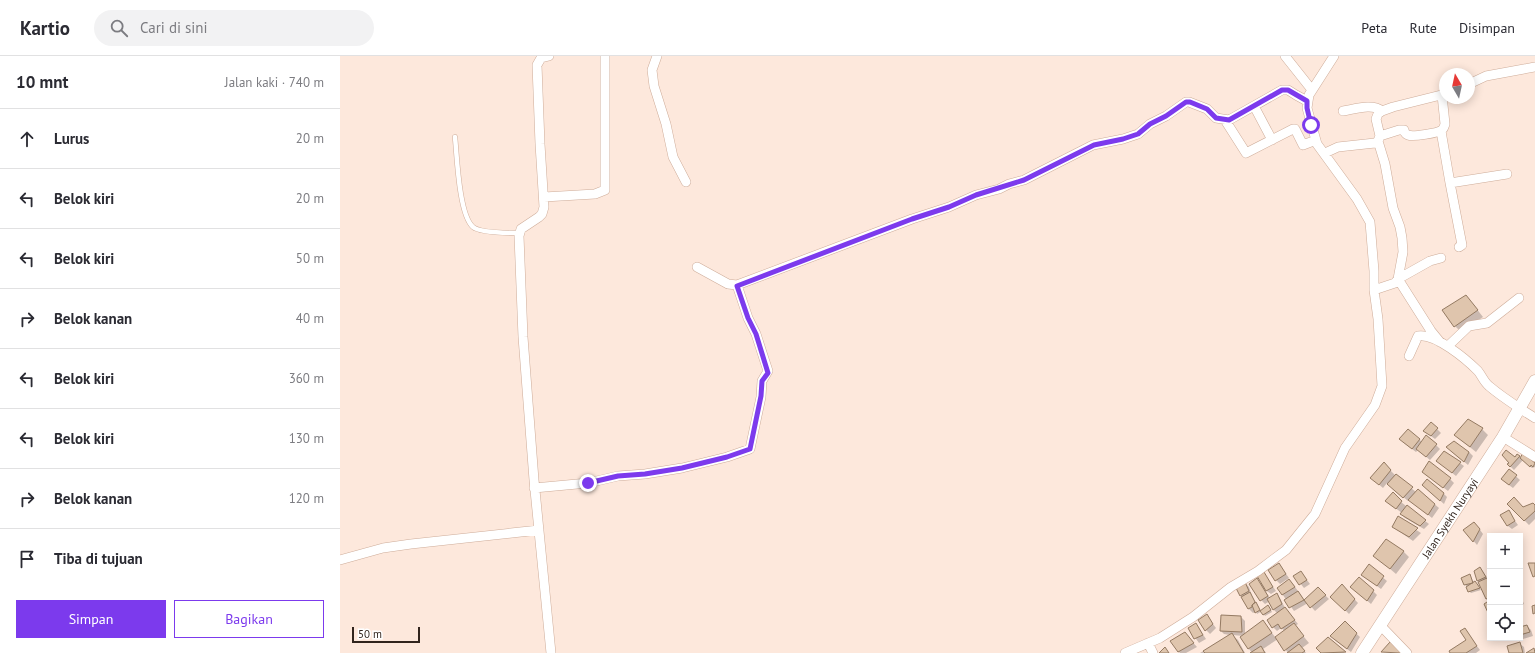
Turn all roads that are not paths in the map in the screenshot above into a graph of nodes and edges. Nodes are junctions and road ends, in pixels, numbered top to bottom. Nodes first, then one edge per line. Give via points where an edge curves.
1 (549, 56) edge
2 (605, 56) edge
3 (657, 56) edge
4 (1285, 56) edge
5 (1334, 56) edge
6 (1535, 67) edge
7 (1475, 81) edge
8 (1312, 90) junction
9 (1439, 96) edge
10 (1307, 101) junction
11 (1444, 104) edge
12 (1254, 106) junction
13 (1343, 111) dead end
14 (1382, 111) junction
15 (1225, 120) junction
16 (1441, 131) junction
17 (455, 137) dead end
18 (1379, 139) junction
19 (1272, 140) junction
20 (1316, 140) junction
21 (1325, 154) junction
22 (1507, 174) dead end
23 (686, 182) dead end
24 (1450, 183) junction
25 (544, 197) junction
26 (519, 233) junction
27 (1458, 247) dead end
28 (1441, 258) dead end
29 (697, 267) dead end
30 (1398, 279) junction
31 (737, 286) junction
32 (1378, 289) junction
33 (1518, 298) dead end
34 (1444, 344) junction
35 (1409, 356) dead end
36 (1535, 381) edge
37 (1520, 409) junction
38 (1535, 418) edge
39 (1503, 437) junction
40 (1535, 457) edge
41 (534, 488) junction
42 (539, 530) junction
43 (340, 560) edge
44 (1380, 625) junction
45 (1151, 648) edge
46 (551, 653) edge
47 (1125, 653) edge
48 (1362, 653) edge
49 (1407, 653) edge

1 - 25 street via 541,58 537,65
2 - 25 street via 605,190 595,194
3 - 23 street via 652,70 654,86 673,157
4 - 8 street
5 - 8 street
6 - 7 street via 1486,76
8 - 10 street
9 - 14 street
10 - 12 street via 1287,89
10 - 20 street
11 - 16 street via 1445,124
12 - 15 street
12 - 19 street
13 - 14 street via 1373,107
14 - 18 street via 1376,119
15 - 19 street via 1245,152
15 - 31 street via 1216,118 1205,108 1185,102 1138,134 1094,145 1024,180 976,195
16 - 18 street via 1410,136 1404,130 1399,130
16 - 24 street
17 - 26 lane via 463,206 468,221 474,228
18 - 21 street via 1375,143 1338,148
18 - 30 street via 1402,238 1403,252
19 - 20 street via 1293,129 1303,145
20 - 21 street
21 - 32 street via 1370,222
22 - 24 street
24 - 27 street via 1462,244
25 - 26 street via 542,214
26 - 41 street via 523,337
28 - 30 street via 1430,261
29 - 31 street via 728,284
30 - 32 street via 1395,283
30 - 34 street via 1431,331
31 - 41 street via 768,373 762,381 750,449 682,468 618,476 588,483
32 - 45 street via 1382,386 1375,405 1345,448 1315,514 1286,550 1160,638
33 - 34 street via 1487,323 1469,326
34 - 35 street via 1425,336 1418,336
34 - 37 street via 1477,370 1487,386
36 - 37 main road, Jalan Syekh Nuryayi
37 - 38 street
37 - 39 main road, Jalan Syekh Nuryayi
39 - 40 street
39 - 44 main road, Jalan Syekh Nuryayi
41 - 42 street
42 - 43 street via 383,548
42 - 46 street
44 - 48 main road, Jalan Syekh Nuryayi
44 - 49 street
45 - 47 street

